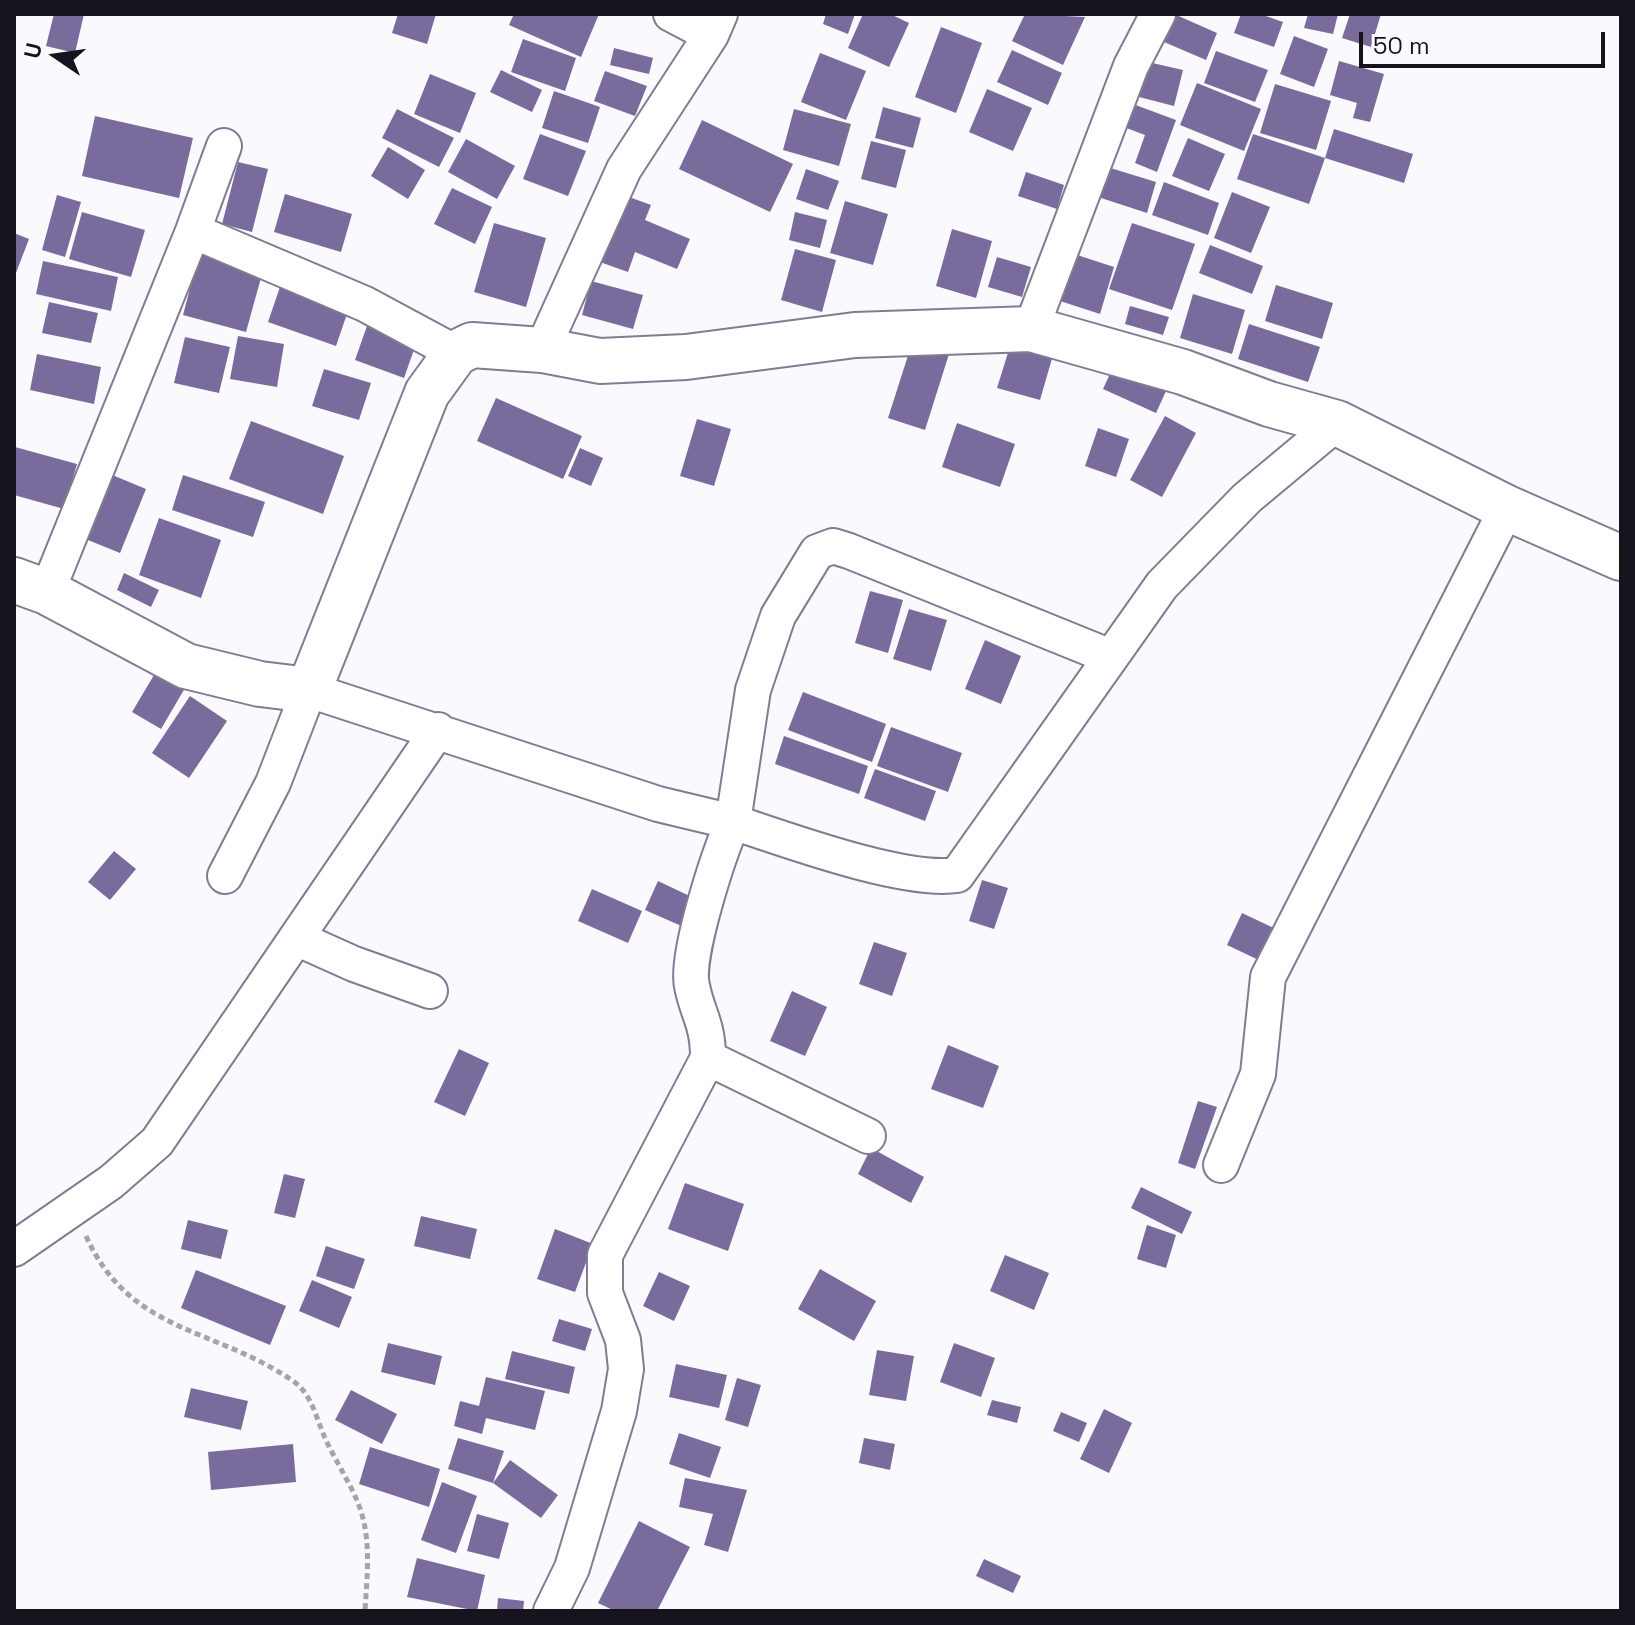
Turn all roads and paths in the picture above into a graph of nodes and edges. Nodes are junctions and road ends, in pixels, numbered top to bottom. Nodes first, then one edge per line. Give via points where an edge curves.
1 (671, 14) edge
2 (1158, 14) edge
3 (716, 25) edge
4 (224, 146) dead end
5 (193, 231) junction
6 (1031, 329) junction
7 (542, 350) junction
8 (456, 353) junction
9 (1337, 423) junction
10 (1507, 508) junction
11 (1621, 558) edge
12 (31, 586) edge
13 (1111, 657) junction
14 (309, 690) junction
15 (438, 730) junction
16 (733, 822) junction
17 (225, 876) dead end
18 (296, 938) junction
19 (430, 991) dead end
20 (708, 1058) junction
21 (868, 1136) dead end
22 (1221, 1165) dead end
23 (74, 1209) junction
24 (14, 1249) edge
25 (365, 1611) edge
26 (551, 1611) edge

1 - 3 street
2 - 6 street via 1131,66
3 - 7 street via 624,169
4 - 5 street
5 - 8 street via 365,304
5 - 12 street
6 - 7 street via 855,335 686,357 600,361
6 - 9 street
7 - 8 street via 472,345
8 - 14 street via 427,393
9 - 10 street
9 - 13 street via 1247,498 1162,585
10 - 11 street
10 - 22 street via 1268,977 1258,1074
12 - 14 street via 186,666
13 - 16 street via 957,875 935,879
13 - 16 street via 849,551 833,546 817,552 778,616 753,690
14 - 15 street
14 - 17 street via 273,783
15 - 16 street via 658,804
15 - 18 street
16 - 20 street via 692,961 691,984 708,1029
18 - 19 street
18 - 23 street via 157,1142
20 - 21 street
20 - 26 street via 605,1255 605,1293 623,1340 626,1369 619,1411 572,1568
23 - 24 street
23 - 25 path via 98,1262 126,1296 164,1320 257,1361 307,1393 365,1526

